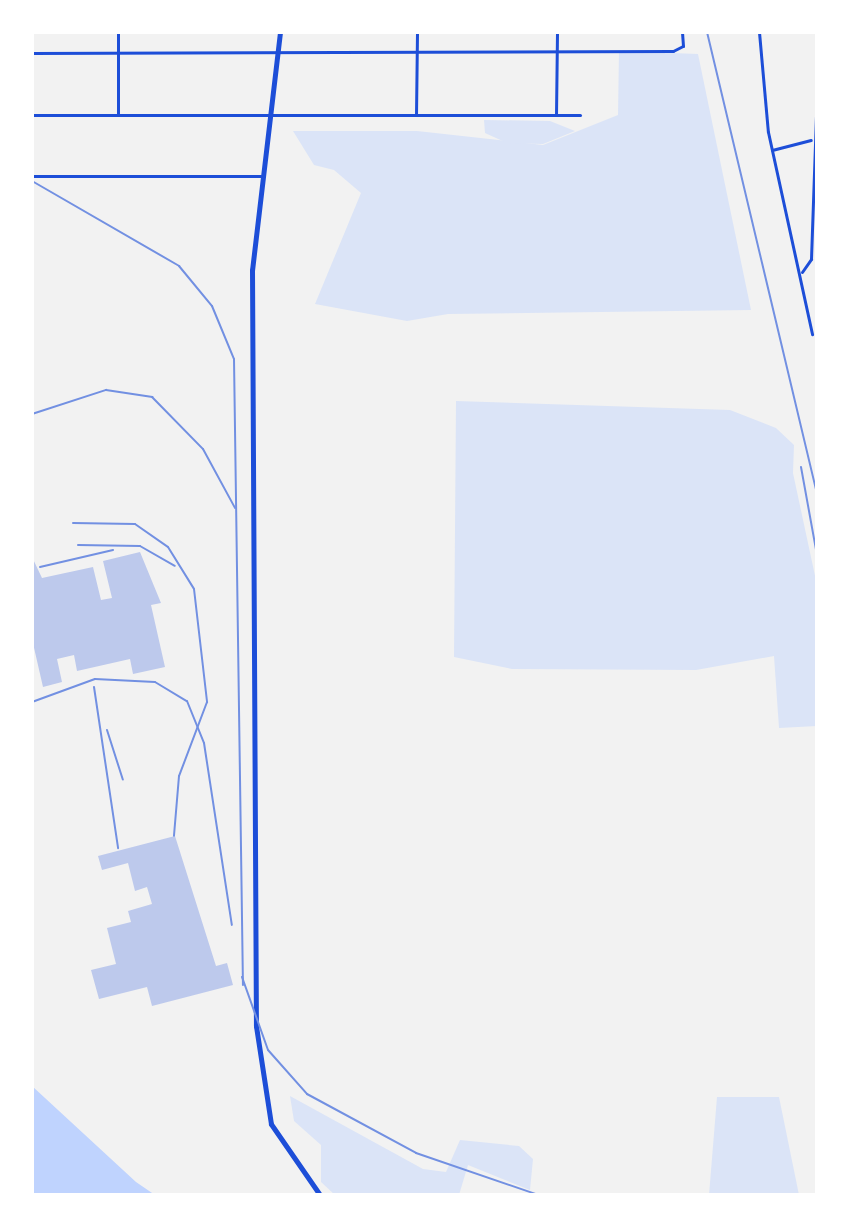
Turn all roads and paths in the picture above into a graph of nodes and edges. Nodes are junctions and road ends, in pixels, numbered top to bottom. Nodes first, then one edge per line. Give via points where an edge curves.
1 (118, 32) edge
2 (280, 32) edge
3 (417, 32) edge
4 (557, 32) edge
5 (682, 32) edge
6 (759, 32) edge
7 (280, 51) junction
8 (557, 51) junction
9 (118, 52) junction
10 (417, 52) junction
11 (32, 53) edge
12 (817, 91) edge
13 (32, 115) edge
14 (118, 115) junction
15 (274, 115) junction
16 (416, 115) junction
17 (556, 115) junction
18 (580, 115) dead end
19 (812, 140) junction
20 (772, 150) junction
21 (32, 176) edge
22 (261, 176) junction
23 (802, 272) junction
24 (812, 334) dead end
25 (320, 1195) edge

1 - 9 street
2 - 7 main road
3 - 10 street
4 - 8 street
5 - 8 street via 677,51
6 - 20 street
7 - 9 street
7 - 10 street
7 - 15 main road
8 - 10 street
8 - 17 street
9 - 11 street
9 - 14 street
10 - 16 street
12 - 19 street
13 - 14 street
14 - 15 street
15 - 16 street
15 - 22 main road
16 - 17 street
17 - 18 street
19 - 20 street
19 - 23 street via 811,259
20 - 23 street
21 - 22 street
22 - 25 main road via 252,285 257,1054 271,1124
23 - 24 street

